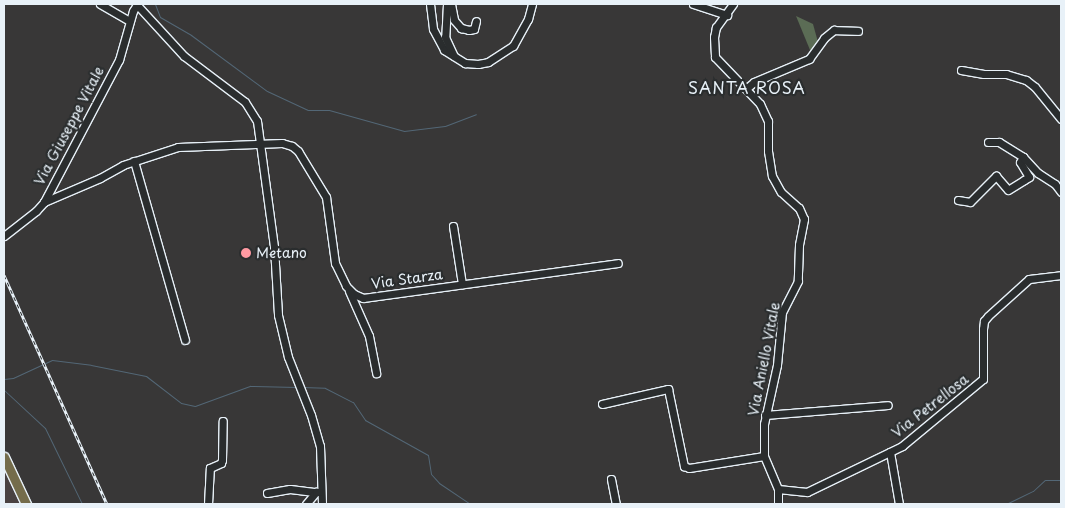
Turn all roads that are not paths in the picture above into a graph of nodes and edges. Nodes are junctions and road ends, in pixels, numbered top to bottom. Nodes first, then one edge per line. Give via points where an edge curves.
1 (100, 4) edge
2 (430, 4) edge
3 (449, 4) edge
4 (532, 4) edge
5 (693, 4) edge
6 (733, 4) edge
7 (135, 8) edge
8 (727, 15) junction
9 (150, 19) junction
10 (476, 21) dead end
11 (858, 31) dead end
12 (454, 57) junction
13 (961, 70) dead end
14 (747, 88) junction
15 (1061, 119) edge
16 (988, 142) dead end
17 (262, 144) junction
18 (1023, 157) junction
19 (134, 161) junction
20 (1061, 192) edge
21 (958, 200) dead end
22 (44, 202) junction
23 (453, 226) dead end
24 (4, 236) edge
25 (618, 263) dead end
26 (1061, 275) edge
27 (462, 284) junction
28 (346, 286) junction
29 (185, 340) dead end
30 (376, 373) dead end
31 (602, 404) dead end
32 (888, 405) dead end
33 (765, 415) junction
34 (223, 421) dead end
35 (890, 452) junction
36 (764, 456) junction
37 (4, 457) edge
38 (611, 479) dead end
39 (778, 488) junction
40 (319, 492) junction
41 (267, 493) dead end
42 (26, 504) edge
43 (208, 504) edge
44 (306, 504) edge
45 (322, 504) edge
46 (616, 504) edge
47 (778, 504) edge
48 (899, 504) edge

1 - 7 street
2 - 12 street via 433,29 444,50
3 - 10 street via 454,20 461,28 474,29
3 - 12 street via 445,37
4 - 12 street via 528,19 513,46 488,62 478,64 465,63
5 - 8 street
6 - 8 street, Via Aniello Vitale
7 - 9 street
7 - 9 street
7 - 22 street, Via Giuseppe Vitale via 119,60
8 - 14 street, Via Aniello Vitale via 716,27 715,57
9 - 17 street via 184,56 244,102 257,122
11 - 14 street via 834,30 809,59
13 - 15 street via 1006,74 1026,80 1036,87
14 - 33 street, Via Aniello Vitale via 760,104 768,122 772,176 781,192 799,208 804,219 798,281 782,312 777,365
16 - 18 street via 999,142
17 - 19 street via 178,147
17 - 28 street via 292,146 308,167 326,198 335,263
17 - 40 street via 278,315 286,350 320,446
18 - 20 street
18 - 21 street via 1020,162 1029,176 1024,180 1008,190 996,176 970,202
19 - 22 street
19 - 29 street
22 - 24 street, Via Giuseppe Vitale
23 - 27 street
25 - 27 street, Via Starza
26 - 35 street, Via Petrellosa via 1029,279 988,316 984,321 983,379 910,440
27 - 28 street, Via Starza via 363,298
28 - 30 street via 369,336
31 - 36 street via 668,389 684,466 689,468
32 - 33 street
33 - 36 street, Via Aniello Vitale
34 - 43 street via 222,460 210,468
35 - 39 street, Via Petrellosa via 807,492
35 - 48 street
36 - 39 street, Via Aniello Vitale
37 - 42 main road
38 - 46 street
39 - 47 street
40 - 41 street via 290,489
40 - 44 street
40 - 45 street

